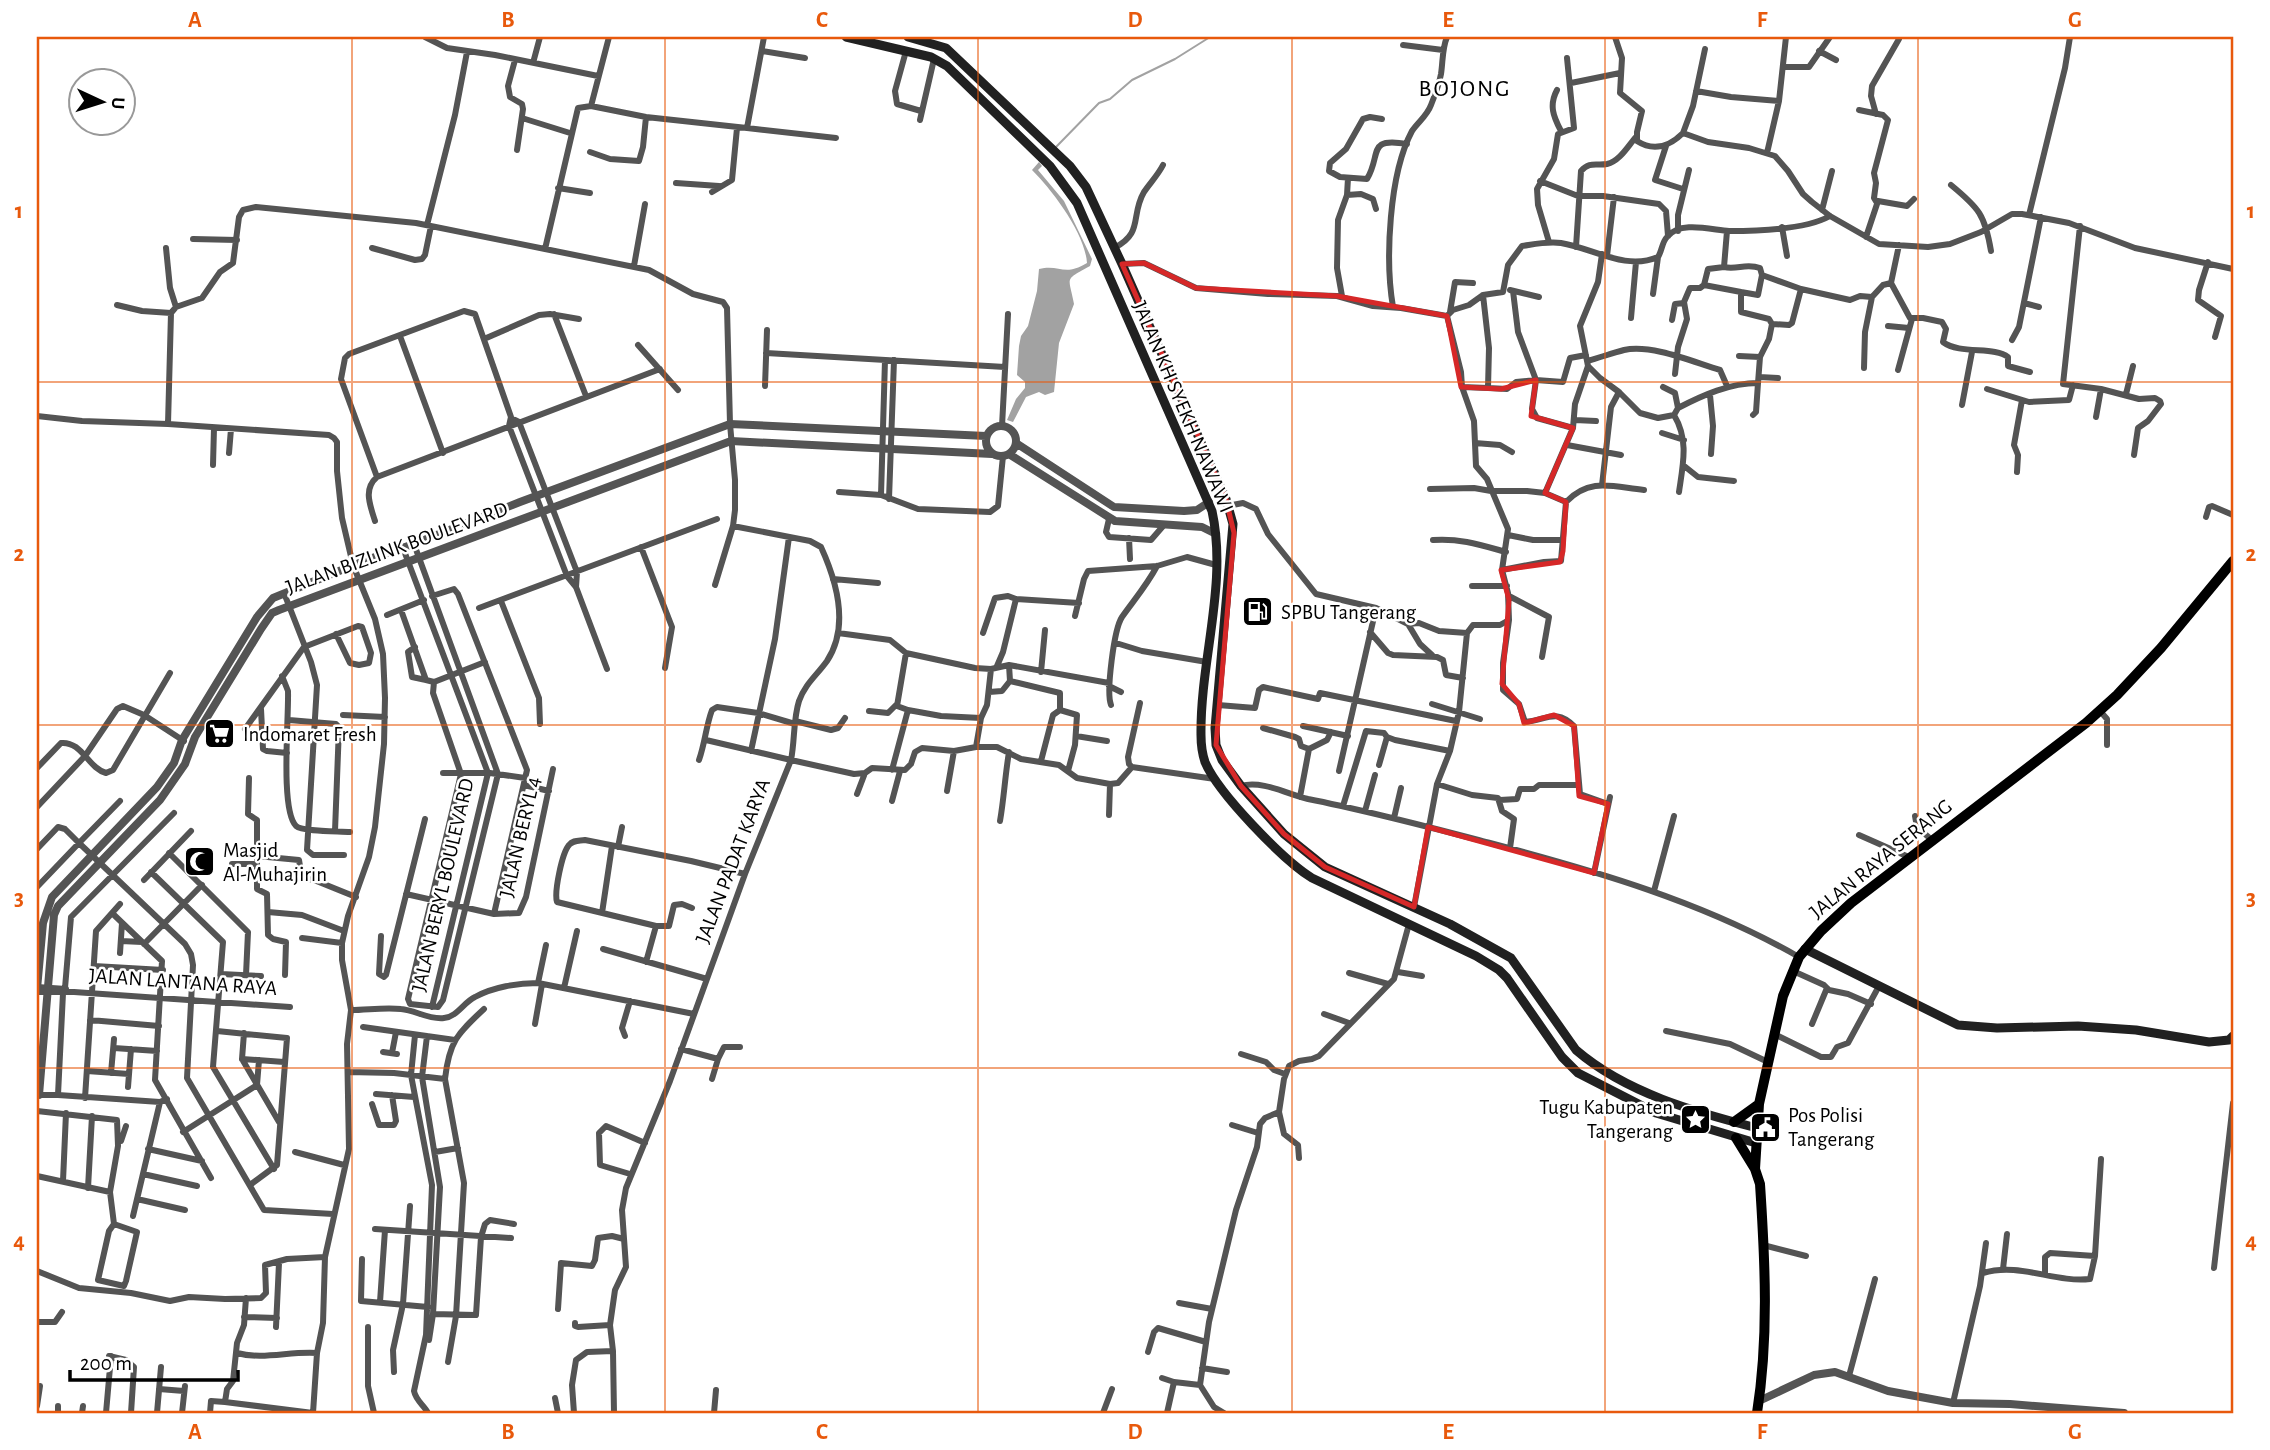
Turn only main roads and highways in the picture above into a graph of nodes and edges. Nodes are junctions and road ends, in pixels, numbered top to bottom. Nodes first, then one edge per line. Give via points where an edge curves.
1 (845, 37) edge
2 (908, 37) edge
3 (919, 38) edge
4 (2233, 561) edge
5 (1802, 953) junction
6 (2232, 1041) edge
7 (1590, 1062) junction
8 (1578, 1073) junction
9 (1759, 1104) junction
10 (1734, 1122) junction
11 (1757, 1128) junction
12 (1736, 1138) junction
13 (1756, 1143) junction
14 (1755, 1169) junction
15 (1758, 1413) edge

1 - 8 main road, JALAN KH SYEKH NAWAWI via 947,66 1050,166 1077,203 1209,502 1216,565 1200,720 1205,762 1226,794 1294,867 1499,970
2 - 3 main road, JALAN KH SYEKH NAWAWI
3 - 7 main road, JALAN KH SYEKH NAWAWI via 946,48 1070,166 1086,187 1227,506 1234,533 1218,705 1216,746 1222,760 1284,834 1314,860 1511,958 1576,1050
4 - 5 highway, JALAN RAYA SERANG via 2161,648 2100,711 1842,912
5 - 6 main road via 1970,1028 2078,1026
5 - 9 highway, JALAN RAYA SERANG via 1783,996
7 - 8 main road
7 - 10 main road, JALAN KH SYEKH NAWAWI via 1661,1099
8 - 12 main road, JALAN KH SYEKH NAWAWI via 1656,1114
9 - 10 highway
9 - 11 highway, JALAN RAYA SERANG
10 - 11 main road, JALAN KH SYEKH NAWAWI
11 - 13 highway, JALAN RAYA SERANG
12 - 13 main road, JALAN KH SYEKH NAWAWI
12 - 14 highway
13 - 14 highway, JALAN RAYA SERANG
14 - 15 highway, JALAN RAYA SERANG via 1760,1184 1765,1340

